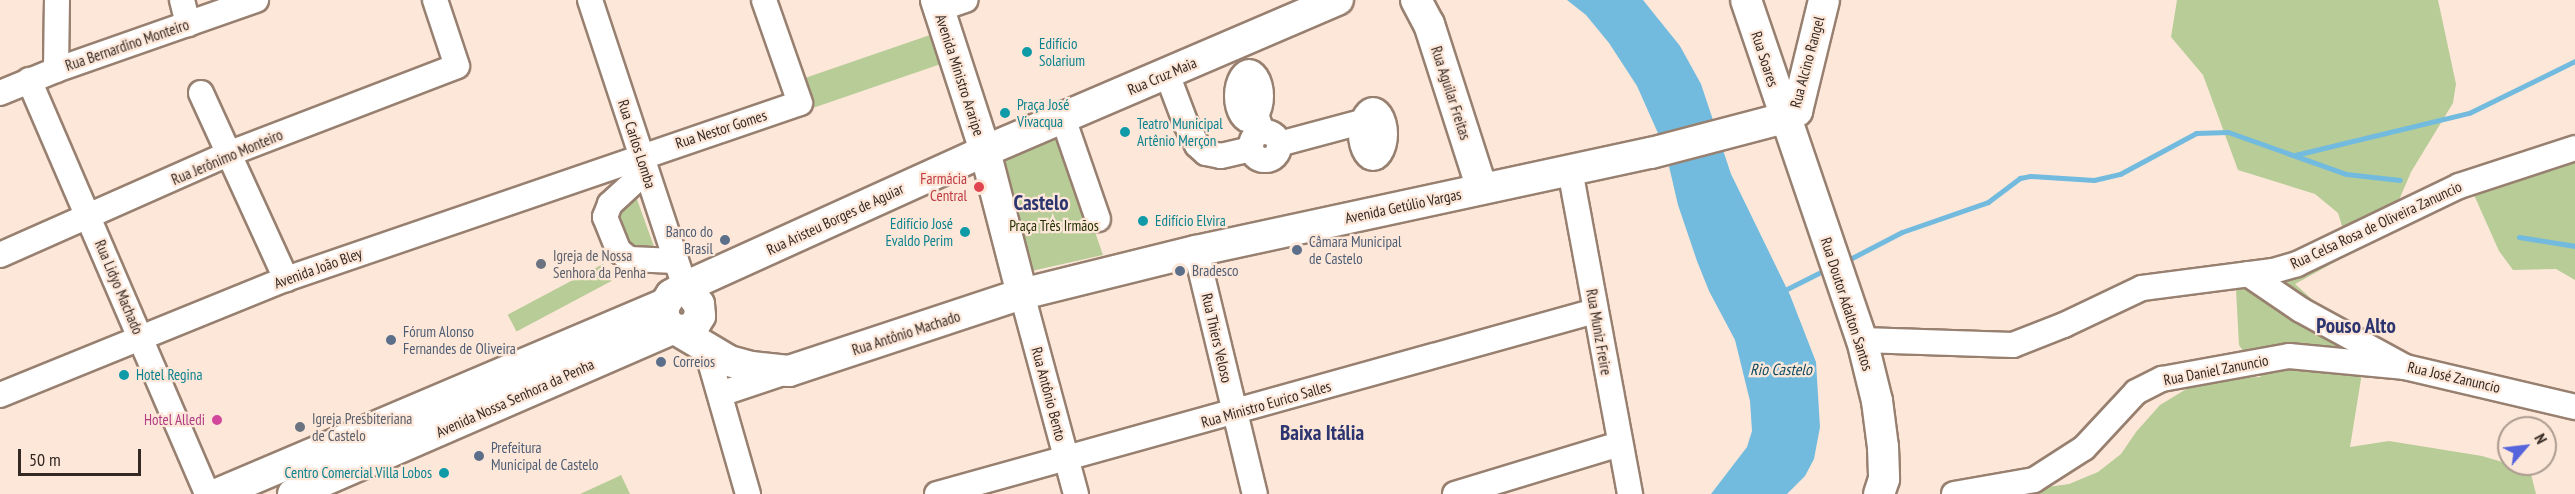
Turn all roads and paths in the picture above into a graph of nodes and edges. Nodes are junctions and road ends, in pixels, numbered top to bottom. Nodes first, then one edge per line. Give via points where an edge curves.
1 (57, 0) edge
2 (182, 0) edge
3 (256, 0) edge
4 (435, 0) edge
5 (590, 0) edge
6 (764, 0) edge
7 (1338, 0) edge
8 (1416, 0) edge
9 (1746, 0) edge
10 (1824, 0) edge
11 (946, 3) edge
12 (188, 24) junction
13 (56, 70) junction
14 (1167, 74) junction
15 (29, 80) junction
16 (1247, 87) dead end
17 (0, 93) edge
18 (201, 93) dead end
19 (1063, 118) junction
20 (1784, 118) junction
21 (1361, 122) dead end
22 (1264, 142) junction
23 (2575, 148) edge
24 (985, 151) junction
25 (228, 154) junction
26 (644, 164) junction
27 (1570, 170) junction
28 (1482, 189) junction
29 (89, 218) junction
30 (1098, 219) dead end
31 (1196, 251) junction
32 (0, 255) edge
33 (2248, 274) junction
34 (286, 279) junction
35 (1022, 294) junction
36 (675, 303) junction
37 (1595, 311) junction
38 (140, 336) junction
39 (1862, 340) junction
40 (707, 351) junction
41 (515, 366) junction
42 (2405, 367) junction
43 (789, 371) junction
44 (527, 393) junction
45 (720, 394) junction
46 (0, 395) edge
47 (2575, 407) edge
48 (1235, 412) junction
49 (1620, 444) junction
50 (1066, 460) junction
51 (207, 494) edge
52 (217, 494) edge
53 (292, 494) edge
54 (748, 494) edge
55 (937, 494) edge
56 (1076, 494) edge
57 (1255, 494) edge
58 (1455, 494) edge
59 (1629, 494) edge
60 (1879, 494) edge
61 (1954, 494) edge

1 - 13 street
2 - 12 street
3 - 12 street, Rua Bernardino Monteiro
4 - 25 street, Rua Jerônimo Monteiro via 457,66
5 - 26 street, Rua Carlos Lomba
6 - 26 street, Rua Nestor Gomes via 800,103
7 - 14 main road, Rua Cruz Maia
8 - 28 main road, Rua Aguilar Freitas via 1429,24
9 - 20 main road, Rua Soares
10 - 20 main road, Rua Alcino Rangel via 1797,111
11 - 24 main road, Avenida Ministro Araripe
12 - 13 street, Rua Bernardino Monteiro
13 - 15 street, Rua Bernardino Monteiro
14 - 19 main road, Rua Cruz Maia
14 - 22 street via 1197,145 1206,153 1221,156
15 - 17 street, Rua Bernardino Monteiro
15 - 29 street, Rua Lidyo Machado
16 - 22 street
18 - 25 street
19 - 24 main road, Rua Cruz Maia
19 - 30 street
20 - 27 main road, Avenida Getúlio Vargas via 1727,135
20 - 39 main road, Rua Doutor Adalton Santos
21 - 22 street
23 - 33 street, Rua Celsa Rosa de Oliveira Zanuncio via 2459,186 2297,264
24 - 35 main road
24 - 36 main road, Rua Aristeu Borges de Aguiar
25 - 29 street, Rua Jerônimo Monteiro
25 - 34 street
26 - 34 street, Avenida João Bley
26 - 36 street, Rua Carlos Lomba
26 - 36 street via 610,204 605,217 618,250
27 - 28 main road, Avenida Getúlio Vargas
27 - 37 street, Rua Muniz Freire
28 - 31 main road, Avenida Getúlio Vargas
29 - 32 street, Rua Jerônimo Monteiro
29 - 38 street, Rua Lidyo Machado
31 - 35 main road, Avenida Getúlio Vargas
31 - 48 street, Rua Thiers Veloso
33 - 39 street, Rua Celsa Rosa de Oliveira Zanuncio via 2142,288 2013,345
33 - 42 street, Rua José Zanuncio via 2301,310
34 - 38 street, Avenida João Bley
35 - 43 main road, Rua Antônio Machado
35 - 50 street, Rua Antônio Bento
36 - 40 main road, Rua Antônio Machado
36 - 41 main road, Avenida Nossa Senhora da Penha
36 - 44 main road, Avenida Nossa Senhora da Penha
37 - 48 street, Rua Ministro Eurico Salles
37 - 49 street, Rua Muniz Freire
38 - 46 street, Avenida João Bley
38 - 51 street, Rua Lidyo Machado
39 - 60 main road, Rua Doutor Adalton Santos via 1883,447 1884,478
40 - 43 main road, Rua Antônio Machado via 751,367
40 - 45 street
41 - 44 main road
41 - 52 main road, Avenida Nossa Senhora da Penha
42 - 47 street, Rua José Zanuncio
42 - 61 street, Rua Daniel Zanuncio via 2289,356 2162,379 2136,392 2084,448 2034,480
43 - 45 street, Rua Antônio Machado
44 - 53 main road, Avenida Nossa Senhora da Penha
45 - 54 street
48 - 50 street, Rua Ministro Eurico Salles
48 - 57 street, Rua Thiers Veloso
49 - 58 street
49 - 59 street, Rua Muniz Freire
50 - 55 street, Rua Ministro Eurico Salles
50 - 56 street, Rua Antônio Bento

